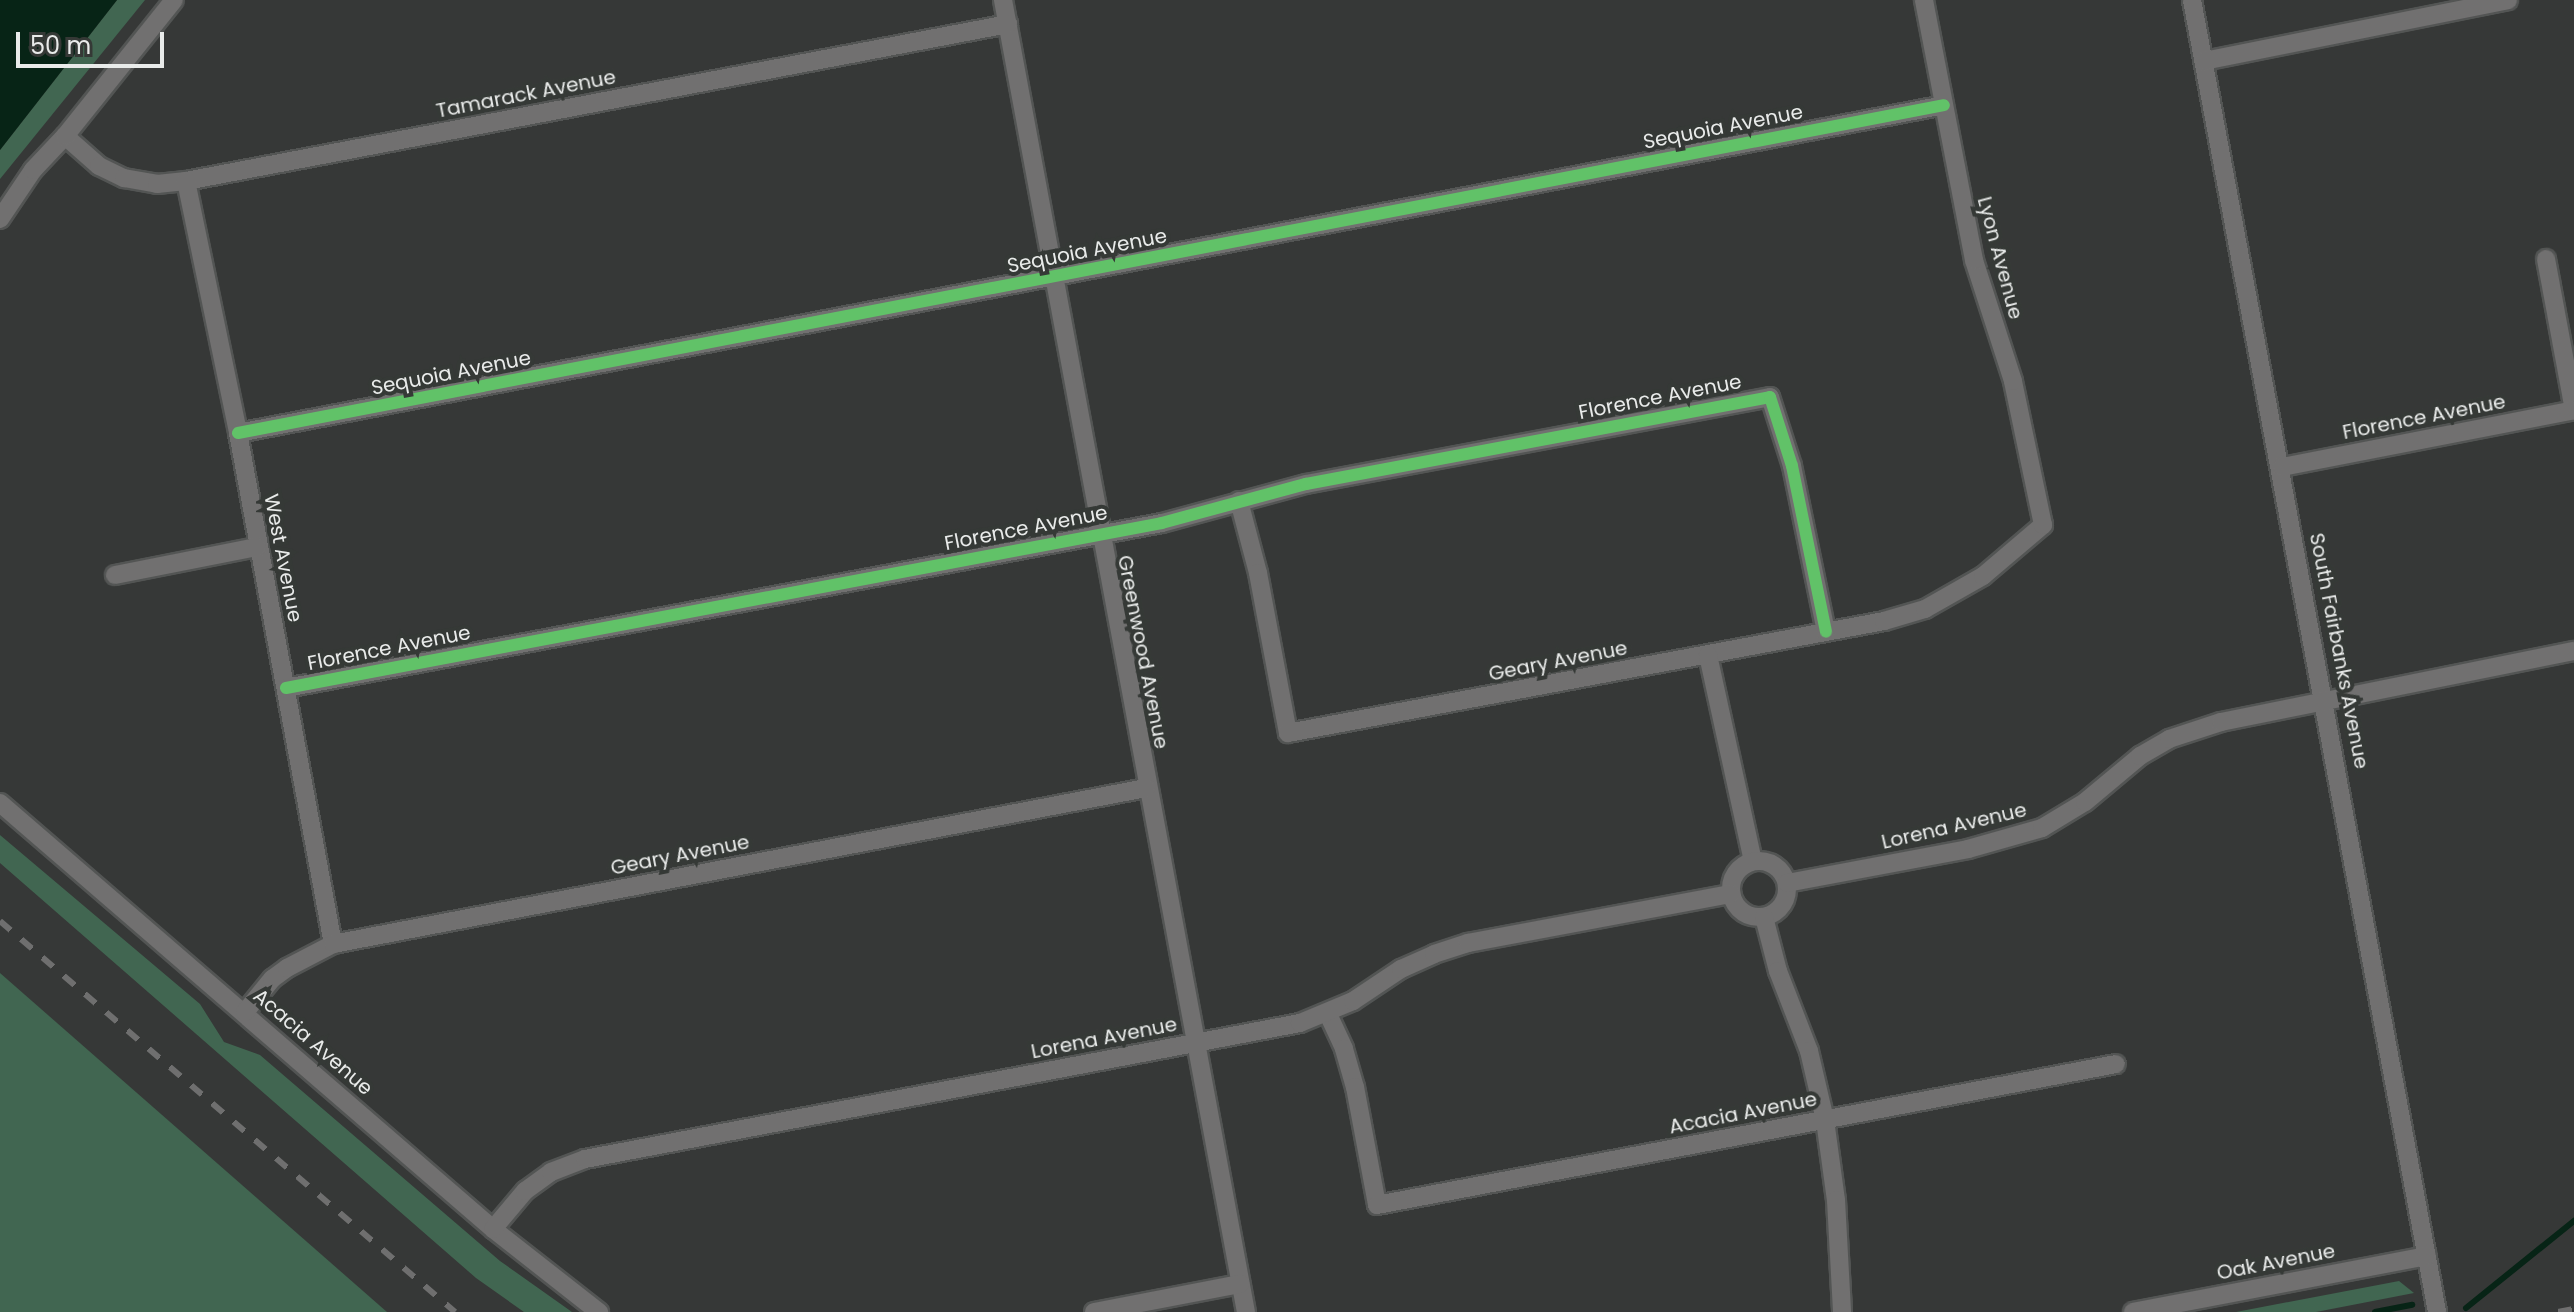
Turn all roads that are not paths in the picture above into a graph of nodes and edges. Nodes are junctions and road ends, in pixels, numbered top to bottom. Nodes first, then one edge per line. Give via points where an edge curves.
1 (174, 0) edge
2 (1003, 0) edge
3 (1924, 0) edge
4 (2192, 0) edge
5 (2508, 0) edge
6 (1008, 24) junction
7 (2204, 61) junction
8 (1944, 105) junction
9 (65, 136) junction
10 (186, 181) junction
11 (0, 219) edge
12 (2546, 259) dead end
13 (1055, 278) junction
14 (2574, 410) edge
15 (238, 433) junction
16 (2282, 467) junction
17 (1239, 501) junction
18 (2043, 525) joint
19 (1099, 534) junction
20 (257, 547) junction
21 (115, 575) dead end
22 (1826, 632) junction
23 (2574, 651) edge
24 (1708, 655) junction
25 (286, 688) junction
26 (2326, 702) junction
27 (1146, 788) junction
28 (0, 803) edge
29 (1753, 861) junction
30 (1787, 883) junction
31 (1731, 894) junction
32 (1764, 917) junction
33 (333, 944) junction
34 (245, 1012) junction
35 (1328, 1014) junction
36 (1193, 1043) junction
37 (2116, 1064) dead end
38 (1825, 1120) junction
39 (493, 1229) junction
40 (2427, 1256) junction
41 (1240, 1284) junction
42 (599, 1312) edge
43 (1094, 1312) edge
44 (1246, 1312) edge
45 (1842, 1312) edge
46 (2133, 1312) edge
47 (2437, 1312) edge

1 - 9 street
2 - 6 street, Greenwood Avenue
3 - 8 street, Lyon Avenue
4 - 7 street, South Fairbanks Avenue
5 - 7 street
6 - 10 street, Tamarack Avenue
6 - 13 street, Greenwood Avenue
7 - 16 street, South Fairbanks Avenue
8 - 13 street, Sequoia Avenue
8 - 18 street, Lyon Avenue via 1974,260 2013,381
9 - 10 street, Tamarack Avenue via 99,166 124,178 157,184
9 - 11 street via 33,170
10 - 15 street, West Avenue
12 - 14 street
13 - 15 street, Sequoia Avenue
13 - 19 street, Greenwood Avenue
14 - 16 street, Florence Avenue
15 - 20 street, West Avenue
16 - 26 street, South Fairbanks Avenue
17 - 19 street, Florence Avenue
17 - 22 street, Florence Avenue via 1770,397 1792,466
17 - 24 street, Geary Avenue via 1288,733
18 - 22 street, Geary Avenue via 1983,576 1925,609
19 - 25 street, Florence Avenue
19 - 27 street, Greenwood Avenue
20 - 21 street
20 - 25 street, West Avenue
22 - 24 street, Geary Avenue
23 - 26 street, Lorena Avenue
24 - 29 street
25 - 33 street, West Avenue
26 - 30 street, Lorena Avenue via 2221,722 2169,739 2063,818 2007,841
26 - 40 street, South Fairbanks Avenue
27 - 33 street, Geary Avenue
27 - 36 street, Greenwood Avenue
28 - 34 street, Acacia Avenue
29 - 30 street via 1778,868
29 - 31 street via 1738,870
30 - 32 street via 1781,907
31 - 32 street via 1740,911
31 - 35 street, Lorena Avenue via 1457,947 1401,969
32 - 38 street via 1809,1051
33 - 34 street, Geary Avenue via 272,979
34 - 39 street, Acacia Avenue
35 - 36 street, Lorena Avenue
35 - 38 street, Acacia Avenue via 1355,1087 1377,1205
36 - 39 street, Lorena Avenue via 585,1159 551,1172 525,1191
36 - 41 street, Greenwood Avenue
37 - 38 street, Acacia Avenue
38 - 45 street
39 - 42 street, Acacia Avenue
40 - 46 street, Oak Avenue
40 - 47 street, South Fairbanks Avenue
41 - 43 street
41 - 44 street, Greenwood Avenue

